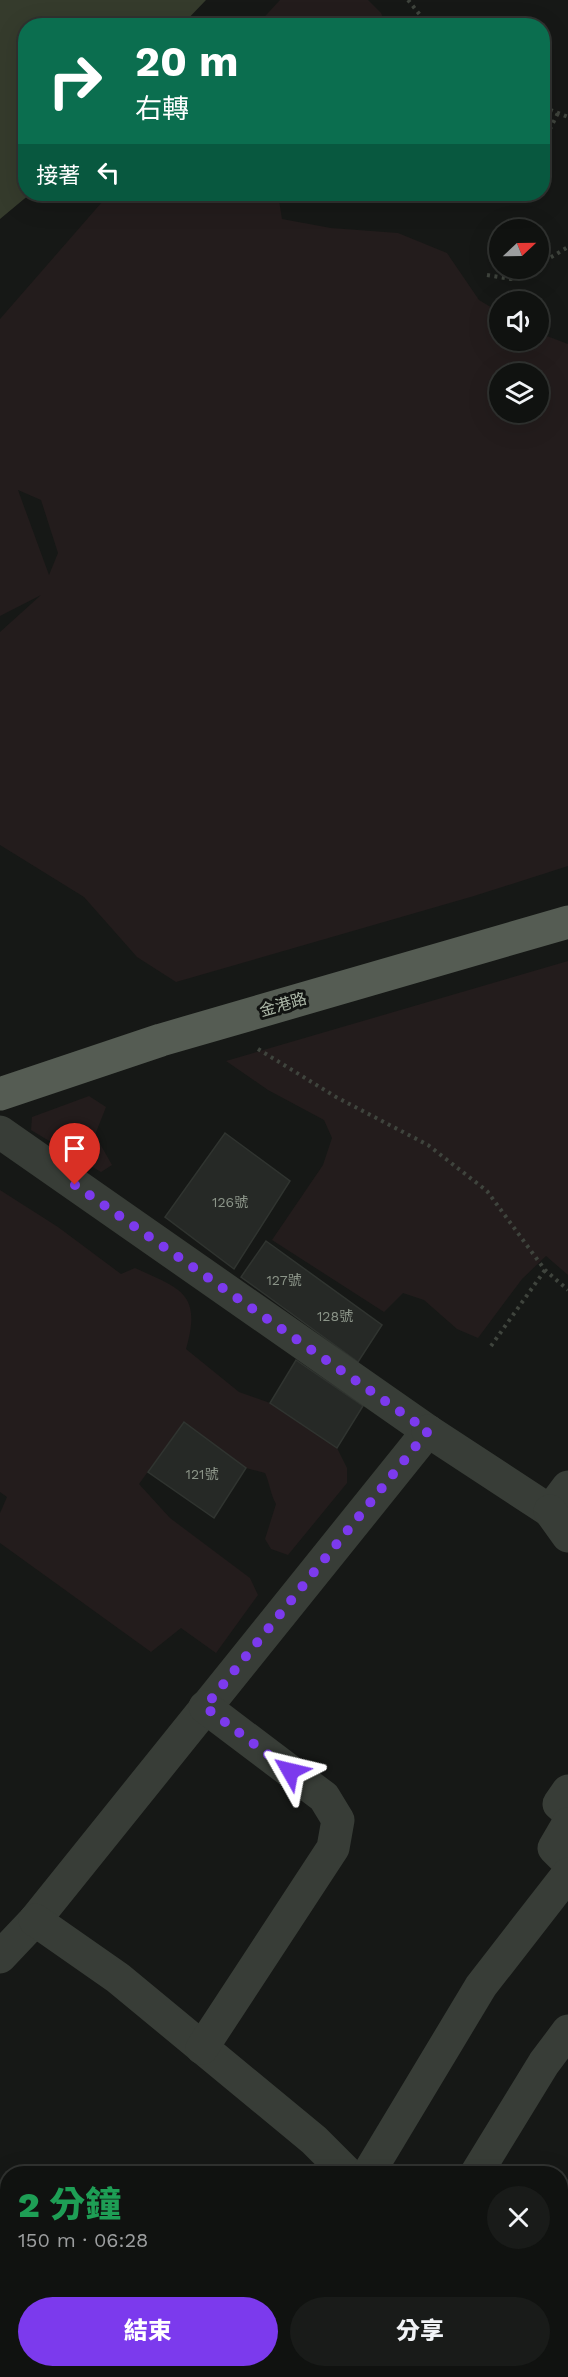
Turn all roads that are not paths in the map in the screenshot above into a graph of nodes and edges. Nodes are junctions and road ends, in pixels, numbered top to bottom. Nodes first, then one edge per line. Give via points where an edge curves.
1 (568, 922) edge
2 (0, 1094) edge
3 (0, 1132) edge
4 (428, 1431) junction
5 (562, 1511) edge
6 (205, 1707) junction
7 (568, 1791) edge
8 (568, 1812) edge
9 (568, 1824) edge
10 (568, 1862) edge
11 (568, 1874) edge
12 (35, 1920) junction
13 (0, 1957) edge
14 (568, 2031) edge
15 (202, 2048) junction
16 (340, 2166) edge
17 (373, 2166) edge
18 (481, 2166) edge

1 - 2 main road, 金港路 via 161,1040
3 - 4 street
4 - 5 street
4 - 6 street
6 - 12 street
6 - 15 street via 324,1797 338,1820 333,1848
7 - 8 street via 559,1804
9 - 10 street via 554,1848
11 - 17 street via 480,1986
12 - 13 street
12 - 15 street via 118,1978
14 - 18 street
15 - 16 street

